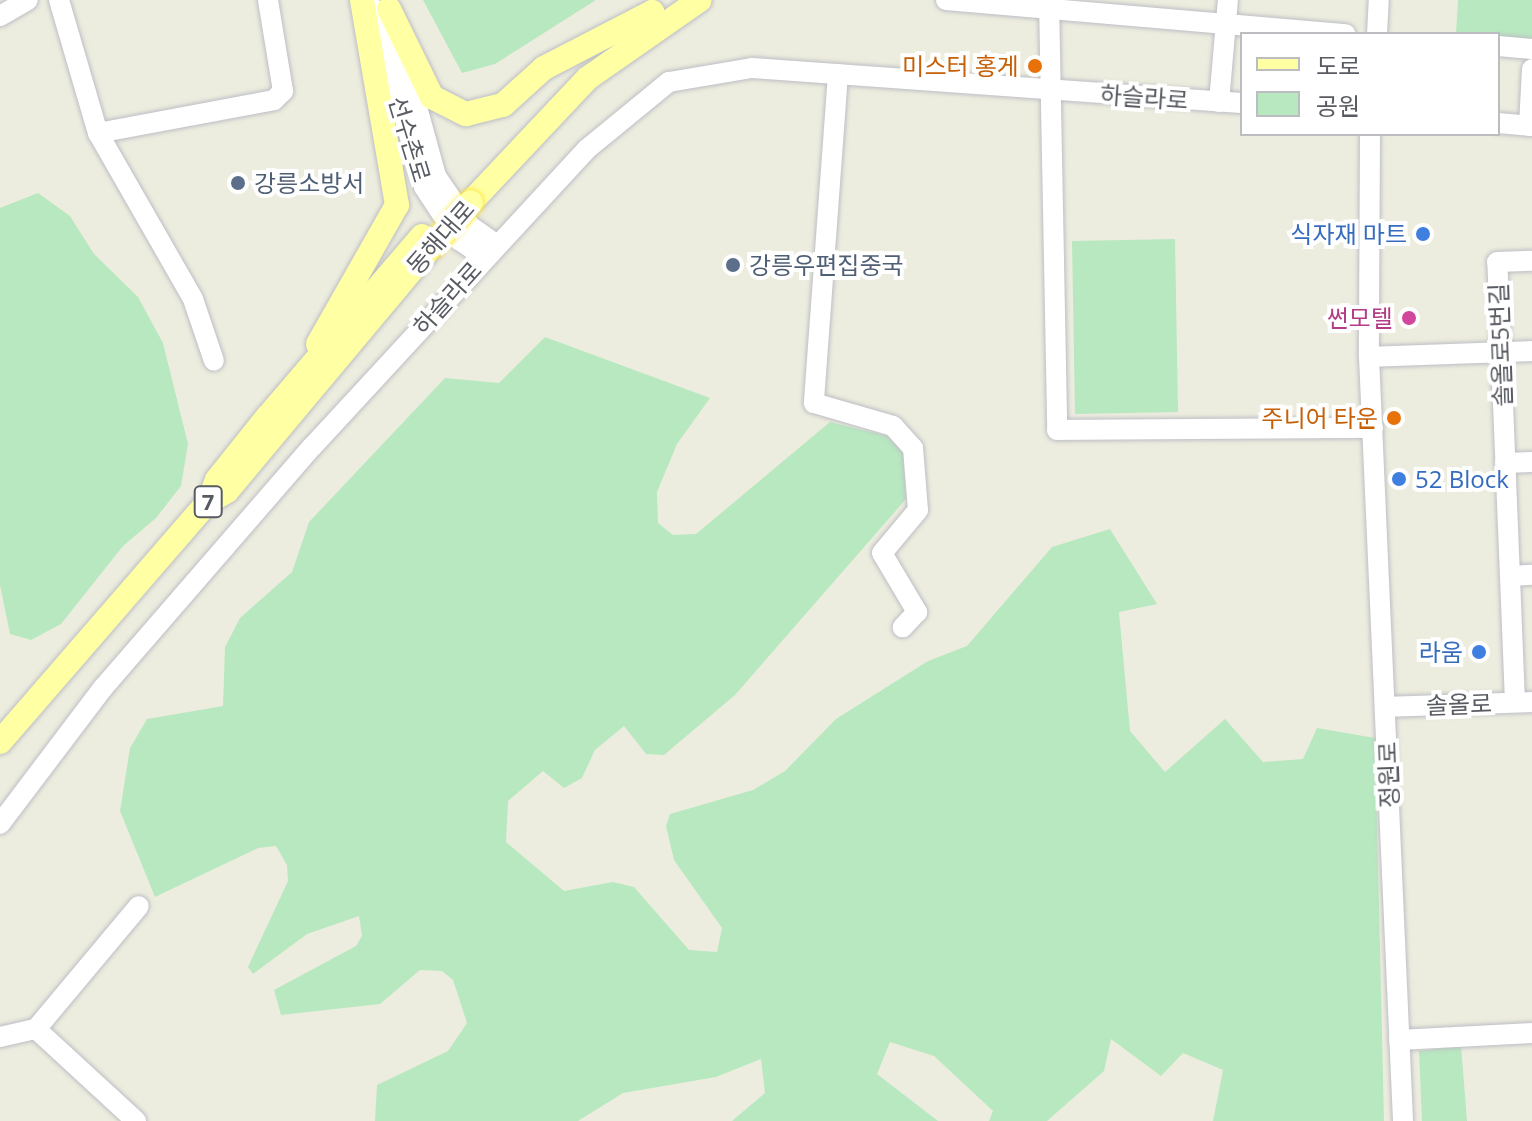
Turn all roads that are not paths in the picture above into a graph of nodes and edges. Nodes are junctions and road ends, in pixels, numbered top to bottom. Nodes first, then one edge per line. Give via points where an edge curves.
1 (28, 0) edge
2 (59, 0) edge
3 (268, 0) edge
4 (362, 0) edge
5 (700, 0) edge
6 (946, 0) edge
7 (1228, 0) edge
8 (1379, 0) edge
9 (382, 3) edge
10 (1048, 5) edge
11 (661, 6) edge
12 (1154, 10) edge
13 (0, 16) edge
14 (1224, 24) junction
15 (1322, 32) edge
16 (1377, 32) edge
17 (1500, 46) edge
18 (1532, 49) edge
19 (1532, 69) edge
20 (838, 74) junction
21 (1046, 91) junction
22 (1219, 102) junction
23 (1240, 103) edge
24 (1500, 123) edge
25 (1530, 126) edge
26 (98, 133) junction
27 (1370, 136) edge
28 (465, 197) junction
29 (428, 240) junction
30 (490, 250) junction
31 (1532, 261) edge
32 (1532, 351) edge
33 (1501, 352) junction
34 (1369, 357) junction
35 (214, 361) dead end
36 (296, 386) junction
37 (1373, 428) junction
38 (1532, 462) edge
39 (1505, 463) junction
40 (208, 502) junction
41 (1532, 575) edge
42 (1510, 576) junction
43 (903, 627) dead end
44 (1523, 702) edge
45 (1385, 707) junction
46 (0, 742) edge
47 (0, 824) edge
48 (139, 906) dead end
49 (36, 1029) junction
50 (1532, 1033) edge
51 (0, 1037) edge
52 (1399, 1040) junction
53 (136, 1121) edge
54 (1403, 1121) edge

1 - 13 street
2 - 26 street
3 - 26 street via 283,91 274,100
4 - 36 main road via 397,205
5 - 28 main road, 동해대로 / 7 via 588,78
6 - 10 street
7 - 14 street
8 - 16 street
9 - 11 main road via 432,97 466,114 503,105 544,68
9 - 30 street, 선수촌로 via 436,176
10 - 12 street
10 - 21 street
11 - 28 main road, 동해대로 / 7 via 544,99
12 - 14 street
14 - 15 street
14 - 22 street
17 - 18 street
19 - 25 street
20 - 21 street, 하슬라로
20 - 30 street, 하슬라로 via 722,69 669,82 621,115
20 - 43 street via 814,403 893,426 913,448 918,510 882,553 917,612
21 - 22 street, 하슬라로
21 - 37 street via 1057,430
22 - 23 street, 하슬라로
24 - 25 street
26 - 35 street via 193,299
27 - 34 street, 정원로
28 - 29 main road, 동해대로 / 7, bridge
29 - 36 main road, 동해대로 / 7
29 - 40 main road, 동해대로 / 7 via 227,491
30 - 47 street, 하슬라로 via 103,688
31 - 33 street, 솔올로5번길 via 1497,262
32 - 33 street
33 - 34 street
33 - 39 street, 솔올로5번길
34 - 37 street, 정원로
36 - 40 main road, 동해대로 / 7 via 217,480
37 - 45 street, 정원로
38 - 39 street
39 - 42 street, 솔올로5번길
40 - 46 main road, 동해대로 / 7
41 - 42 street
42 - 44 street, 솔올로5번길
44 - 45 street, 솔올로
45 - 52 street, 정원로
48 - 49 street
49 - 51 street
49 - 53 street
50 - 52 street
52 - 54 street, 정원로

